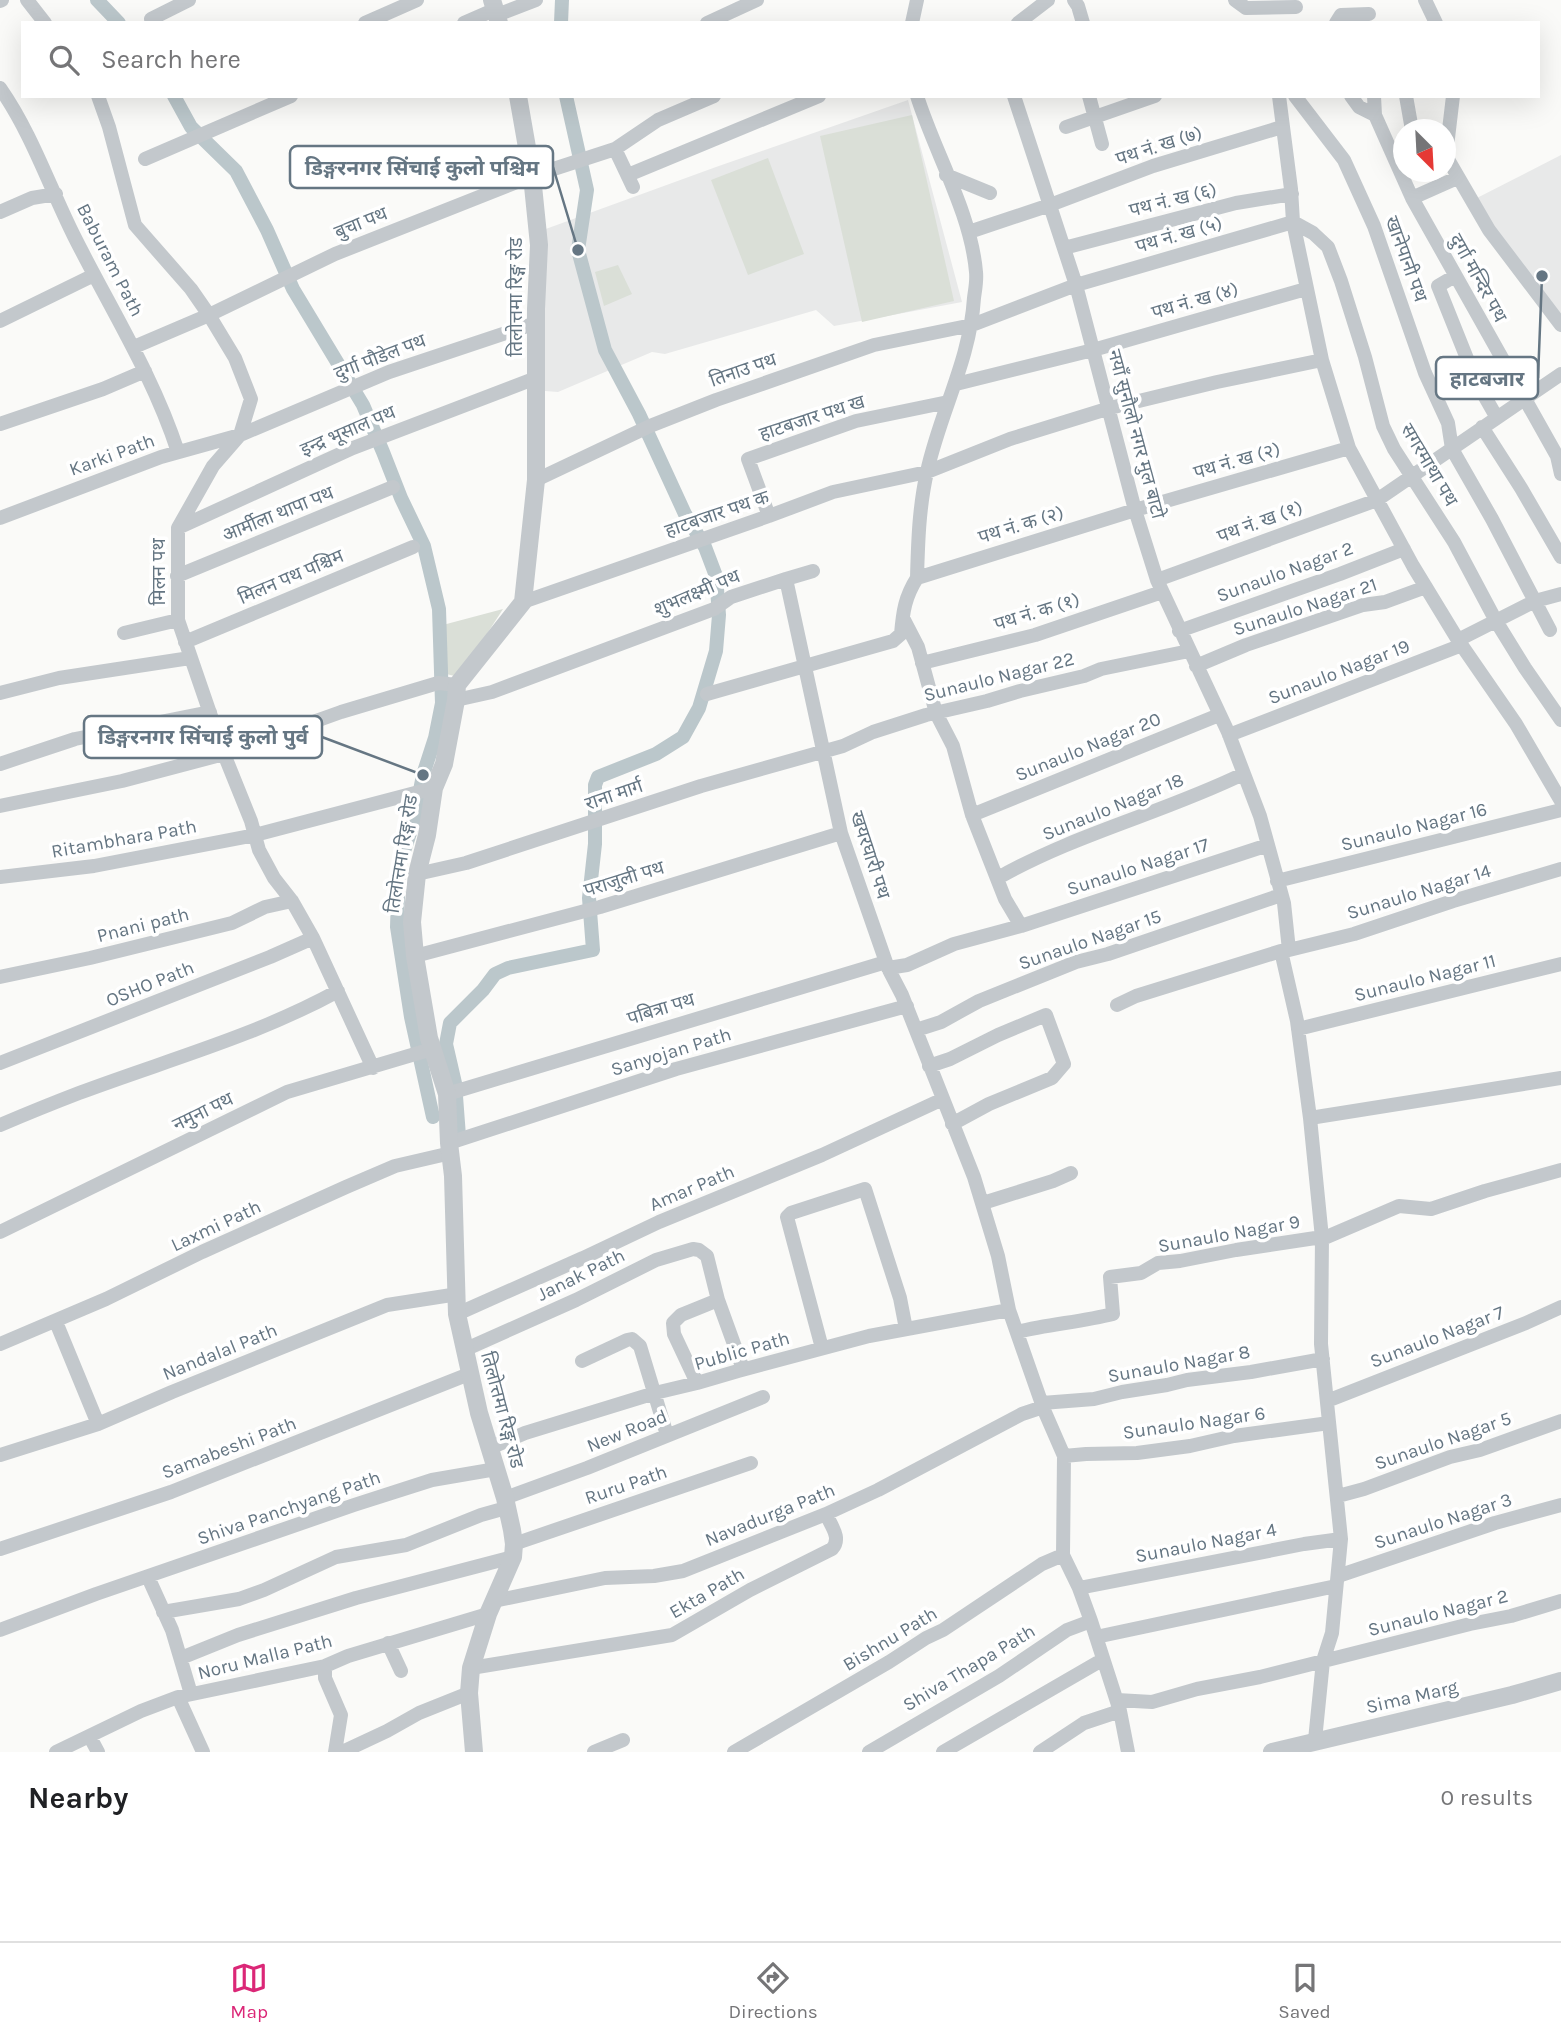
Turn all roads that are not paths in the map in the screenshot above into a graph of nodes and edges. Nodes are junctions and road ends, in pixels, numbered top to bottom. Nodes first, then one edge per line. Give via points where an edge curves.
1 (27, 0) edge
2 (189, 0) edge
3 (417, 0) edge
4 (536, 0) edge
5 (757, 0) edge
6 (1048, 0) edge
7 (1074, 0) edge
8 (1235, 0) edge
9 (1425, 0) edge
10 (919, 1) edge
11 (1296, 4) edge
12 (496, 12) edge
13 (1368, 12) edge
14 (151, 19) dead end
15 (43, 21) edge
16 (370, 21) edge
17 (470, 21) edge
18 (711, 21) edge
19 (913, 21) edge
20 (1021, 21) edge
21 (1082, 21) edge
22 (1291, 21) edge
23 (1337, 21) edge
24 (1435, 21) edge
25 (0, 88) edge
26 (100, 98) edge
27 (287, 98) edge
28 (520, 98) edge
29 (709, 98) edge
30 (815, 98) edge
31 (918, 98) edge
32 (1015, 98) edge
33 (1089, 98) edge
34 (1149, 98) edge
35 (1279, 98) edge
36 (1297, 98) edge
37 (1352, 98) edge
38 (1374, 98) edge
39 (1406, 98) edge
40 (1453, 98) edge
41 (1375, 115) junction
42 (1094, 117) junction
43 (1410, 119) edge
44 (1450, 119) edge
45 (1066, 127) dead end
46 (1282, 127) junction
47 (1102, 144) dead end
48 (610, 151) junction
49 (1393, 152) edge
50 (145, 159) dead end
51 (946, 175) junction
52 (532, 176) junction
53 (1457, 178) joint
54 (1406, 182) edge
55 (990, 193) dead end
56 (55, 194) junction
57 (1292, 194) junction
58 (1412, 198) junction
59 (1051, 205) junction
60 (0, 212) edge
61 (1293, 222) junction
62 (969, 232) junction
63 (1064, 248) junction
64 (94, 275) junction
65 (1455, 276) junction
66 (1076, 285) junction
67 (1306, 289) junction
68 (209, 315) junction
69 (0, 321) edge
70 (536, 323) junction
71 (972, 325) junction
72 (1561, 326) edge
73 (134, 347) junction
74 (1093, 351) junction
75 (1322, 360) junction
76 (145, 371) junction
77 (1561, 374) edge
78 (536, 378) junction
79 (956, 384) junction
80 (1523, 400) junction
81 (948, 402) junction
82 (1110, 408) junction
83 (1497, 418) junction
84 (0, 424) edge
85 (1482, 427) junction
86 (240, 435) junction
87 (1349, 448) junction
88 (1452, 449) junction
89 (178, 452) junction
90 (927, 472) junction
91 (1561, 474) edge
92 (1411, 476) junction
93 (536, 480) junction
94 (393, 487) dead end
95 (1377, 500) junction
96 (1135, 510) junction
97 (769, 516) junction
98 (0, 518) edge
99 (178, 528) junction
100 (413, 547) dead end
101 (1404, 549) junction
102 (1561, 557) edge
103 (813, 571) dead end
104 (177, 576) junction
105 (917, 578) junction
106 (786, 579) junction
107 (1160, 586) junction
108 (1426, 587) junction
109 (1561, 594) edge
110 (1535, 601) junction
111 (523, 602) junction
112 (902, 618) junction
113 (178, 620) junction
114 (1496, 621) junction
115 (1550, 630) dead end
116 (1179, 631) junction
117 (124, 633) dead end
118 (185, 642) junction
119 (1460, 642) junction
120 (1189, 651) junction
121 (190, 658) junction
122 (922, 663) junction
123 (805, 666) junction
124 (1196, 666) junction
125 (457, 692) junction
126 (0, 693) edge
127 (707, 694) dead end
128 (210, 712) junction
129 (936, 713) junction
130 (1219, 715) junction
131 (1561, 720) edge
132 (1229, 735) junction
133 (822, 752) junction
134 (224, 754) junction
135 (0, 764) edge
136 (1243, 774) junction
137 (433, 788) junction
138 (1561, 800) edge
139 (0, 806) edge
140 (1561, 810) edge
141 (972, 815) junction
142 (841, 833) junction
143 (255, 835) junction
144 (1268, 845) junction
145 (1561, 869) edge
146 (417, 874) junction
147 (0, 877) edge
148 (998, 878) junction
149 (1279, 888) junction
150 (292, 901) junction
151 (1021, 926) junction
152 (313, 937) junction
153 (1285, 951) junction
154 (415, 956) junction
155 (1561, 964) edge
156 (887, 965) junction
157 (0, 977) edge
158 (338, 991) junction
159 (1117, 1005) dead end
160 (907, 1006) junction
161 (1298, 1029) junction
162 (916, 1030) junction
163 (432, 1049) junction
164 (0, 1063) edge
165 (929, 1066) junction
166 (373, 1068) junction
167 (1561, 1077) edge
168 (447, 1093) junction
169 (943, 1098) junction
170 (1310, 1118) junction
171 (952, 1124) junction
172 (0, 1125) edge
173 (450, 1148) junction
174 (1561, 1170) edge
175 (1071, 1173) dead end
176 (983, 1203) junction
177 (0, 1232) edge
178 (1322, 1238) junction
179 (458, 1294) junction
180 (718, 1300) junction
181 (1561, 1307) edge
182 (1009, 1310) junction
183 (457, 1314) junction
184 (56, 1322) junction
185 (906, 1329) junction
186 (1017, 1332) junction
187 (0, 1344) edge
188 (822, 1349) junction
189 (464, 1350) junction
190 (1323, 1359) junction
191 (582, 1360) dead end
192 (743, 1369) junction
193 (470, 1374) junction
194 (698, 1383) junction
195 (654, 1393) junction
196 (764, 1397) dead end
197 (1327, 1401) junction
198 (1042, 1405) junction
199 (1561, 1421) edge
200 (1329, 1423) junction
201 (98, 1424) junction
202 (667, 1435) junction
203 (490, 1448) junction
204 (0, 1455) edge
205 (1065, 1456) junction
206 (751, 1462) dead end
207 (496, 1469) junction
208 (1338, 1496) junction
209 (505, 1503) junction
210 (1561, 1505) edge
211 (826, 1514) junction
212 (1341, 1539) junction
213 (0, 1549) edge
214 (513, 1550) junction
215 (1063, 1555) junction
216 (148, 1577) junction
217 (1337, 1581) junction
218 (1079, 1588) junction
219 (1561, 1601) edge
220 (491, 1607) junction
221 (163, 1612) junction
222 (1091, 1621) junction
223 (0, 1630) edge
224 (1096, 1637) junction
225 (388, 1643) junction
226 (181, 1658) junction
227 (1102, 1660) junction
228 (1323, 1661) junction
229 (325, 1666) junction
230 (471, 1668) junction
231 (401, 1671) dead end
232 (1561, 1681) edge
233 (469, 1693) junction
234 (184, 1695) junction
235 (1118, 1706) junction
236 (90, 1737) junction
237 (623, 1740) dead end
238 (1315, 1741) junction
239 (56, 1752) edge
240 (98, 1752) edge
241 (203, 1752) edge
242 (335, 1752) edge
243 (342, 1752) edge
244 (474, 1752) edge
245 (594, 1752) edge
246 (734, 1752) edge
247 (869, 1752) edge
248 (943, 1752) edge
249 (1040, 1752) edge
250 (1128, 1752) edge
251 (1272, 1752) edge

1 - 15 street
2 - 14 street
3 - 16 street
4 - 12 street
5 - 18 street
6 - 20 street
7 - 21 street
8 - 11 street via 1245,8
9 - 24 street
10 - 19 street
11 - 22 street
12 - 17 street
13 - 23 street via 1341,15
25 - 56 street, Baburam Path via 31,140
26 - 68 street, मिलन पथ via 135,225
27 - 50 street
28 - 52 street, तिलोत्तमा रिङ्ग रोड
29 - 48 street, बुचा पथ via 658,120
30 - 48 street via 631,181
31 - 51 street
32 - 59 street, नयाँ सुनौलो नगर मुल बाटो
33 - 42 street
34 - 42 street
35 - 46 street
36 - 88 street, खानेपानी पथ via 1344,160 1374,226 1425,373 1448,423
37 - 41 street
38 - 41 street, दुर्गा मन्दिर पथ
39 - 43 street
40 - 44 street
41 - 49 street, दुर्गा मन्दिर पथ
42 - 45 street
42 - 47 street
46 - 57 street
46 - 59 street, पथ नं. ख (७) via 1153,166
48 - 52 street, बुचा पथ
51 - 55 street
51 - 62 street
52 - 68 street, बुचा पथ via 335,254
52 - 70 street, तिलोत्तमा रिङ्ग रोड via 539,245
53 - 58 street
53 - 72 street via 1489,230
54 - 58 street, दुर्गा मन्दिर पथ
56 - 60 street
56 - 64 street, Baburam Path
57 - 61 street
57 - 63 street, पथ नं. ख (६) via 1236,203
58 - 65 street, दुर्गा मन्दिर पथ
59 - 62 street, पथ नं. ख (७)
59 - 63 street, नयाँ सुनौलो नगर मुल बाटो
61 - 66 street, पथ नं. ख (५)
61 - 67 street
61 - 92 street, सगरमाथा पथ via 1328,247 1383,426
62 - 71 street via 976,274
63 - 66 street, नयाँ सुनौलो नगर मुल बाटो
64 - 69 street
64 - 73 street, Baburam Path
65 - 80 street, दुर्गा मन्दिर पथ
65 - 83 street via 1438,286
66 - 71 street, पथ नं. ख (५)
66 - 74 street, नयाँ सुनौलो नगर मुल बाटो
67 - 74 street, पथ नं. ख (४)
67 - 75 street
68 - 73 street, बुचा पथ
68 - 86 street, मिलन पथ via 235,358 251,399
70 - 78 street, तिलोत्तमा रिङ्ग रोड
70 - 86 street, दुर्गा पौडेल पथ via 377,377
71 - 79 street
71 - 93 street, तिनाउ पथ via 874,345 716,400
73 - 76 street, Baburam Path
74 - 79 street, पथ नं. ख (४)
74 - 82 street, नयाँ सुनौलो नगर मुल बाटो
75 - 82 street, हाटबजार पथ क
75 - 87 street
76 - 84 street
76 - 89 street, Baburam Path
77 - 80 street, पथ नं. ख (१)
78 - 93 street, तिलोत्तमा रिङ्ग रोड
78 - 99 street, इन्द्र भूसाल पथ via 377,438
79 - 81 street
80 - 83 street, पथ नं. ख (१)
80 - 91 street, दुर्गा मन्दिर पथ via 1557,456
81 - 90 street
81 - 97 street, हाटबजार पथ ख via 856,421 748,459
82 - 90 street, हाटबजार पथ क via 1010,439
82 - 96 street, नयाँ सुनौलो नगर मुल बाटो
83 - 85 street, पथ नं. ख (१)
85 - 88 street, पथ नं. ख (१)
85 - 102 street
86 - 89 street, Karki Path
86 - 99 street, मिलन पथ via 213,467
87 - 95 street
87 - 96 street, पथ नं. ख (२)
88 - 92 street, पथ नं. ख (१)
88 - 110 street, खानेपानी पथ
89 - 98 street, Karki Path
90 - 97 street, हाटबजार पथ क via 833,492
90 - 105 street
92 - 95 street, पथ नं. ख (१)
92 - 114 street, सगरमाथा पथ via 1454,542
93 - 111 street, तिलोत्तमा रिङ्ग रोड
94 - 104 street, आर्मीला थापा पथ
95 - 101 street
95 - 107 street, पथ नं. ख (१)
96 - 105 street, पथ नं. क (२)
96 - 107 street, नयाँ सुनौलो नगर मुल बाटो
97 - 111 street, हाटबजार पथ क
99 - 104 street, मिलन पथ
100 - 118 street, मिलन पथ पश्चिम
101 - 108 street
101 - 116 street, Sunaulo Nagar 2
103 - 106 street, शुभलक्ष्मी पथ
104 - 113 street, मिलन पथ
105 - 112 street
106 - 123 street
106 - 125 street, शुभलक्ष्मी पथ via 492,692
107 - 116 street, नयाँ सुनौलो नगर मुल बाटो
107 - 122 street, पथ नं. क (१) via 1035,635
108 - 119 street
108 - 124 street, Sunaulo Nagar 21 via 1246,645
109 - 110 street, Sunaulo Nagar 19
110 - 114 street, Sunaulo Nagar 19
110 - 115 street, खानेपानी पथ
111 - 125 street, तिलोत्तमा रिङ्ग रोड
112 - 122 street
112 - 123 street via 901,634 893,641
113 - 117 street
113 - 118 street, मिलन पथ
114 - 119 street, Sunaulo Nagar 19
114 - 131 street, सगरमाथा पथ
116 - 120 street, नयाँ सुनौलो नगर मुल बाटो
118 - 121 street, मिलन पथ
119 - 132 street, Sunaulo Nagar 19
119 - 138 street
120 - 124 street, नयाँ सुनौलो नगर मुल बाटो
120 - 129 street, Sunaulo Nagar 22
121 - 126 street via 59,678
121 - 128 street, मिलन पथ
122 - 129 street
123 - 127 street
123 - 133 street
124 - 130 street, नयाँ सुनौलो नगर मुल बाटो
125 - 134 street, शुभलक्ष्मी पथ via 438,683
125 - 137 street, तिलोत्तमा रिङ्ग रोड via 444,764
128 - 134 street, मिलन पथ
128 - 135 street via 75,739
129 - 133 street, Sunaulo Nagar 22
129 - 141 street via 953,746
130 - 132 street, नयाँ सुनौलो नगर मुल बाटो
130 - 141 street, Sunaulo Nagar 20
132 - 136 street, नयाँ सुनौलो नगर मुल बाटो
133 - 142 street, खयरघारी पथ
133 - 146 street, राना मार्ग via 701,786 466,863
134 - 139 street
134 - 143 street, मिलन पथ
136 - 144 street, नयाँ सुनौलो नगर मुल बाटो
136 - 148 street, Sunaulo Nagar 18
137 - 143 street, Ritambhara Path
137 - 146 street, तिलोत्तमा रिङ्ग रोड
140 - 149 street, Sunaulo Nagar 16
141 - 148 street
142 - 154 street, पराजुली पथ via 600,907
142 - 156 street, खयरघारी पथ
143 - 147 street, Ritambhara Path via 94,866
143 - 150 street, मिलन पथ via 259,850
144 - 149 street, नयाँ सुनौलो नगर मुल बाटो
144 - 151 street, Sunaulo Nagar 17
145 - 153 street, Sunaulo Nagar 14
146 - 154 street, तिलोत्तमा रिङ्ग रोड via 412,922
148 - 151 street
149 - 153 street, नयाँ सुनौलो नगर मुल बाटो via 1284,903
149 - 162 street, Sunaulo Nagar 15 via 1076,962
150 - 152 street, मिलन पथ
150 - 157 street, Pnani path via 265,907 232,923
151 - 156 street, Sunaulo Nagar 17 via 954,944 907,965
152 - 158 street, मिलन पथ
152 - 164 street, OSHO Path
153 - 159 street, Sunaulo Nagar 14
153 - 161 street, नयाँ सुनौलो नगर मुल बाटो
154 - 163 street, तिलोत्तमा रिङ्ग रोड
155 - 161 street, Sunaulo Nagar 11
156 - 160 street, खयरघारी पथ
156 - 168 street, पबित्रा पथ
158 - 166 street, मिलन पथ
158 - 172 street via 303,1011 206,1050
160 - 162 street, खयरघारी पथ
160 - 173 street, Sanyojan Path via 676,1069
161 - 170 street, नयाँ सुनौलो नगर मुल बाटो
162 - 165 street, खयरघारी पथ
163 - 166 street, नमुना पथ
163 - 168 street, तिलोत्तमा रिङ्ग रोड
165 - 169 street, खयरघारी पथ
165 - 171 street via 1046,1015 1063,1064 1052,1078
166 - 177 street, नमुना पथ via 287,1092
167 - 170 street
168 - 173 street, तिलोत्तमा रिङ्ग रोड
169 - 171 street, खयरघारी पथ
169 - 183 street, Amar Path via 822,1156 659,1222
170 - 178 street, नयाँ सुनौलो नगर मुल बाटो
171 - 176 street, खयरघारी पथ
173 - 179 street, तिलोत्तमा रिङ्ग रोड
173 - 184 street, Laxmi Path via 345,1187
174 - 178 street via 1431,1209 1399,1206
175 - 176 street
176 - 182 street, खयरघारी पथ
178 - 186 street, Sunaulo Nagar 9 via 1158,1263 1141,1273 1111,1277 1113,1314
178 - 190 street, नयाँ सुनौलो नगर मुल बाटो
179 - 183 street, तिलोत्तमा रिङ्ग रोड
179 - 201 street, Nandalal Path via 387,1306
180 - 189 street, Janak Path via 707,1256 693,1248
180 - 192 street
180 - 194 street via 673,1323
181 - 197 street, Sunaulo Nagar 7
182 - 185 street, Public Path
182 - 186 street, खयरघारी पथ
183 - 189 street, तिलोत्तमा रिङ्ग रोड
184 - 187 street, Laxmi Path
184 - 201 street
185 - 188 street, Public Path
185 - 188 street via 865,1188 788,1217
186 - 198 street, खयरघारी पथ
188 - 192 street, Public Path
189 - 193 street, तिलोत्तमा रिङ्ग रोड
190 - 197 street, नयाँ सुनौलो नगर मुल बाटो
190 - 198 street, Sunaulo Nagar 8
191 - 195 street via 632,1339 640,1346
192 - 194 street, Public Path
193 - 203 street, तिलोत्तमा रिङ्ग रोड
193 - 213 street, Samabeshi Path via 171,1492
194 - 195 street, Public Path
195 - 202 street
195 - 203 street, Public Path
196 - 202 street, New Road
197 - 200 street, नयाँ सुनौलो नगर मुल बाटो
198 - 205 street, खयरघारी पथ
198 - 211 street, Navadurga Path
199 - 208 street, Sunaulo Nagar 5
200 - 205 street, Sunaulo Nagar 6 via 1137,1453
200 - 208 street, नयाँ सुनौलो नगर मुल बाटो
201 - 204 street, Nandalal Path
202 - 209 street, New Road
203 - 207 street, तिलोत्तमा रिङ्ग रोड
205 - 215 street
206 - 214 street, Ruru Path
207 - 209 street, तिलोत्तमा रिङ्ग रोड
207 - 216 street, Shiva Panchyang Path via 419,1484
208 - 212 street, नयाँ सुनौलो नगर मुल बाटो
209 - 214 street, तिलोत्तमा रिङ्ग रोड
209 - 221 street, New Road via 406,1545 335,1557 239,1599
210 - 217 street, Sunaulo Nagar 3 via 1495,1523
211 - 220 street, Navadurga Path via 671,1574 605,1578
211 - 230 street, Ekta Path via 837,1538 832,1549 671,1635
212 - 217 street, नयाँ सुनौलो नगर मुल बाटो
212 - 218 street, Sunaulo Nagar 4
214 - 220 street
214 - 226 street, Ruru Path via 238,1635
215 - 218 street
215 - 246 street, Bishnu Path
216 - 221 street
216 - 223 street, Shiva Panchyang Path
217 - 224 street, Sunaulo Nagar 3
217 - 228 street, नयाँ सुनौलो नगर मुल बाटो via 1332,1633
218 - 222 street
219 - 228 street, Sunaulo Nagar 2
220 - 225 street, Noru Malla Path
220 - 230 street
221 - 226 street
222 - 224 street
222 - 247 street, Shiva Thapa Path via 1067,1630
224 - 227 street
225 - 229 street, Noru Malla Path
225 - 231 street
226 - 234 street
227 - 235 street
227 - 248 street
228 - 235 street, Sunaulo Nagar 2 via 1152,1703
228 - 238 street, नयाँ सुनौलो नगर मुल बाटो
229 - 234 street, Noru Malla Path
229 - 242 street via 325,1678 341,1715
230 - 233 street
232 - 238 street, Sima Marg
233 - 243 street
233 - 244 street
234 - 236 street, Noru Malla Path
234 - 241 street
235 - 249 street
235 - 250 street
236 - 239 street, Noru Malla Path
236 - 240 street
237 - 245 street
238 - 251 street, Sima Marg

